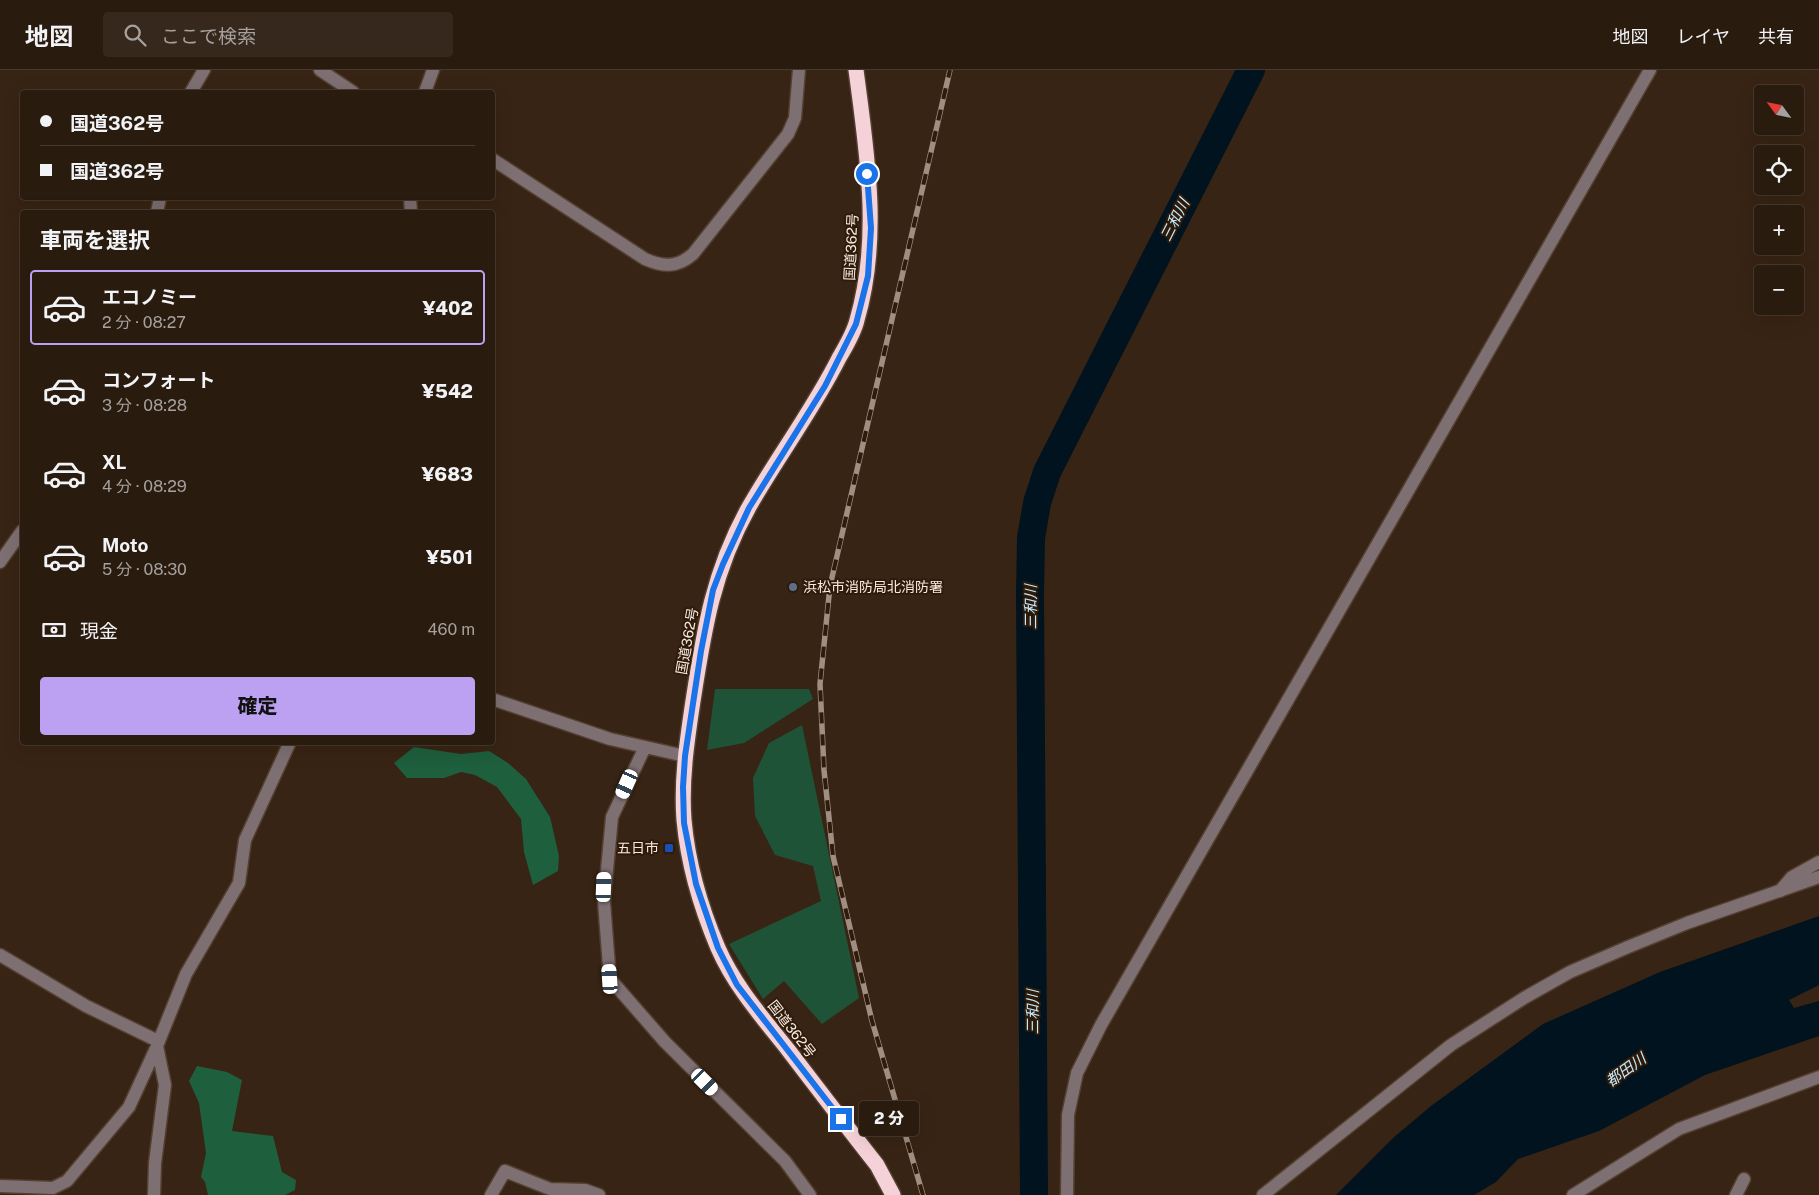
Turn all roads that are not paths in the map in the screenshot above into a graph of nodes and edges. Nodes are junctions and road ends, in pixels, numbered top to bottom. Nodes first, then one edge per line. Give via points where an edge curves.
1 (204, 70) edge
2 (320, 70) edge
3 (433, 70) edge
4 (799, 70) edge
5 (856, 70) edge
6 (1650, 70) edge
7 (192, 90) edge
8 (350, 90) edge
9 (426, 90) edge
10 (495, 161) edge
11 (20, 538) edge
12 (0, 562) edge
13 (495, 700) edge
14 (289, 745) edge
15 (645, 747) junction
16 (685, 756) junction
17 (1819, 862) edge
18 (1819, 878) edge
19 (1780, 891) junction
20 (0, 955) edge
21 (158, 1044) junction
22 (1819, 1077) edge
23 (1744, 1179) dead end
24 (0, 1186) edge
25 (154, 1195) edge
26 (491, 1195) edge
27 (600, 1195) edge
28 (810, 1195) edge
29 (893, 1195) edge
30 (1067, 1195) edge
31 (1263, 1195) edge
32 (1573, 1195) edge
33 (1736, 1195) edge

1 - 7 street
2 - 8 street
3 - 9 street
4 - 10 street via 795,118 788,134 683,263 659,266 645,259
5 - 16 highway, 国道362号 via 865,138 871,228 868,276 856,324 825,386 749,508 728,550 713,590
6 - 30 street via 1101,1025 1077,1073 1068,1116
11 - 12 street
13 - 15 street via 610,739
14 - 21 street via 246,840 239,883 186,974
15 - 16 street
15 - 28 street via 612,817 604,902 610,979 665,1042 786,1161
16 - 29 highway, 国道362号 via 684,823 696,884 718,948 737,985 877,1165
17 - 19 street via 1792,877
18 - 19 street
19 - 31 street via 1687,923 1620,951 1570,972 1524,998 1451,1045
20 - 21 street
21 - 24 street via 129,1107 67,1181 53,1188
21 - 25 street via 165,1085
22 - 32 street via 1679,1129
23 - 33 street
26 - 27 street via 505,1171 550,1189 585,1190

